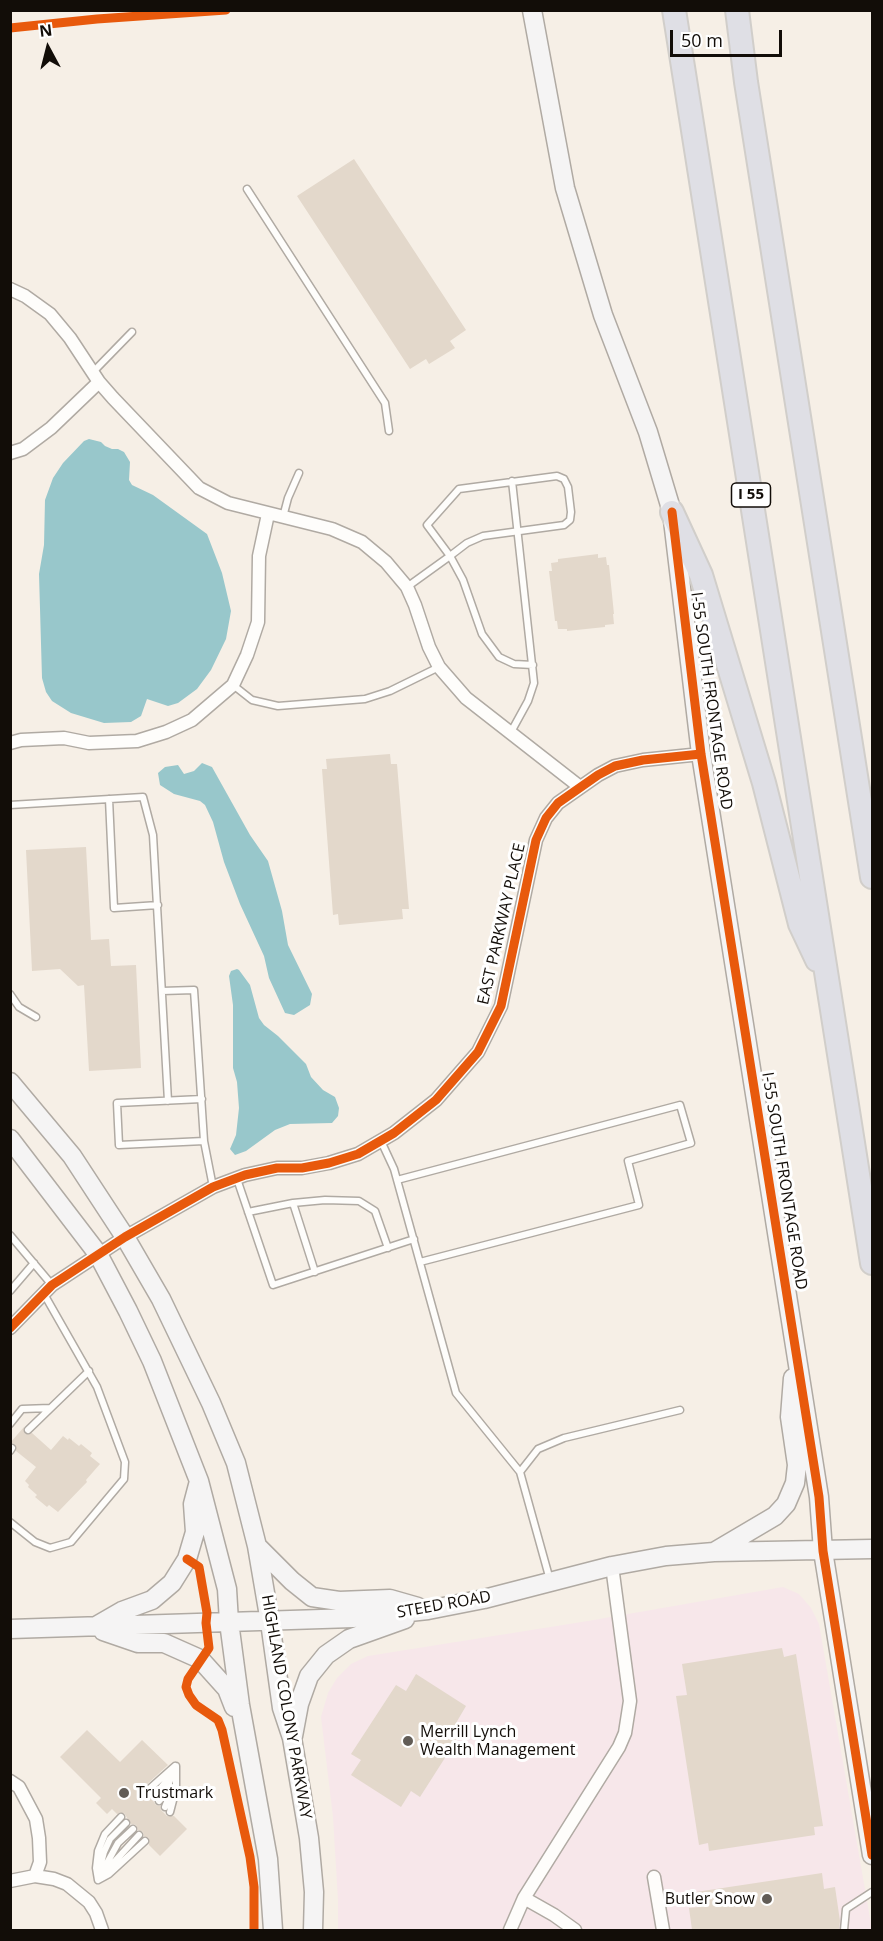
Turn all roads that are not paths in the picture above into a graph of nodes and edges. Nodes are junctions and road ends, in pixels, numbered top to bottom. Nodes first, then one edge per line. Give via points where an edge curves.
1 (521, 10) edge
2 (532, 10) edge
3 (674, 10) edge
4 (737, 10) edge
5 (536, 29) junction
6 (248, 189) dead end
7 (10, 289) edge
8 (132, 332) dead end
9 (96, 377) junction
10 (389, 431) dead end
11 (10, 453) edge
12 (299, 474) dead end
13 (512, 481) junction
14 (672, 512) junction
15 (268, 514) junction
16 (282, 517) junction
17 (518, 531) junction
18 (450, 556) junction
19 (406, 587) junction
20 (533, 665) junction
21 (440, 667) junction
22 (233, 685) junction
23 (510, 733) junction
24 (10, 743) edge
25 (701, 754) junction
26 (580, 787) junction
27 (109, 799) junction
28 (10, 805) edge
29 (873, 877) edge
30 (158, 905) junction
31 (827, 979) junction
32 (162, 991) junction
33 (10, 994) edge
34 (36, 1017) dead end
35 (10, 1082) edge
36 (201, 1098) junction
37 (168, 1101) junction
38 (10, 1139) edge
39 (204, 1141) junction
40 (381, 1141) junction
41 (237, 1178) junction
42 (397, 1180) junction
43 (213, 1187) junction
44 (293, 1203) junction
45 (248, 1212) junction
46 (10, 1235) edge
47 (125, 1237) junction
48 (414, 1239) junction
49 (388, 1248) junction
50 (98, 1254) junction
51 (420, 1262) junction
52 (34, 1263) junction
53 (873, 1263) edge
54 (315, 1272) junction
55 (48, 1289) junction
56 (10, 1290) edge
57 (10, 1328) edge
58 (795, 1350) junction
59 (89, 1371) junction
60 (51, 1408) junction
61 (680, 1410) dead end
62 (10, 1425) edge
63 (28, 1430) dead end
64 (520, 1472) junction
65 (199, 1481) junction
66 (10, 1522) edge
67 (257, 1546) junction
68 (873, 1549) edge
69 (823, 1551) junction
70 (714, 1552) junction
71 (612, 1566) junction
72 (550, 1582) junction
73 (428, 1610) junction
74 (230, 1622) junction
75 (270, 1622) junction
76 (93, 1628) junction
77 (10, 1629) edge
78 (292, 1738) junction
79 (246, 1742) junction
80 (176, 1766) junction
81 (10, 1781) edge
82 (148, 1790) dead end
83 (156, 1799) dead end
84 (167, 1809) dead end
85 (121, 1817) dead end
86 (126, 1823) dead end
87 (133, 1829) dead end
88 (139, 1835) dead end
89 (145, 1841) dead end
90 (873, 1855) edge
91 (35, 1876) junction
92 (654, 1877) dead end
93 (98, 1880) junction
94 (10, 1881) edge
95 (873, 1892) edge
96 (525, 1898) junction
97 (102, 1930) edge
98 (273, 1930) edge
99 (313, 1930) edge
100 (510, 1930) edge
101 (575, 1930) edge
102 (663, 1930) edge
103 (844, 1930) edge

1 - 5 street
2 - 5 street, I-55 SOUTH FRONTAGE ROAD
3 - 31 highway, I 55
4 - 29 highway
5 - 14 street, I-55 SOUTH FRONTAGE ROAD via 565,188 603,315 648,432
6 - 10 lane via 385,403
7 - 9 street via 50,314
8 - 9 lane
9 - 11 street via 51,428
9 - 15 street via 199,488 228,503
12 - 16 lane
13 - 17 lane
13 - 17 lane via 557,476 568,487 570,520 564,525
13 - 18 lane via 459,489 427,525
14 - 25 street, I-55 SOUTH FRONTAGE ROAD
14 - 31 highway via 701,575 723,645 800,924
15 - 16 street
15 - 22 street via 259,556 258,622
16 - 19 street via 332,529 362,542 386,562
17 - 18 lane via 483,536
17 - 20 lane
18 - 19 lane
18 - 20 lane via 464,580 482,634 499,657 514,664
19 - 21 street
20 - 23 lane via 534,683 528,701
21 - 22 lane via 365,699 300,705 278,706 252,700
21 - 23 street via 466,698
22 - 24 street via 192,720 138,741 89,743 64,738
23 - 26 street
25 - 26 street, EAST PARKWAY PLACE via 615,766
25 - 58 street, I-55 SOUTH FRONTAGE ROAD
26 - 40 street, EAST PARKWAY PLACE via 558,803 536,840 501,1006 478,1052 436,1100
27 - 28 lane
27 - 30 lane via 143,797 153,835
27 - 30 lane via 114,908
30 - 32 lane
31 - 53 highway, I 55
32 - 36 lane via 194,990
32 - 37 lane
33 - 34 lane via 19,1007
35 - 47 street, HIGHLAND COLONY PARKWAY via 72,1156
36 - 37 lane
36 - 39 lane
37 - 39 lane via 117,1103 119,1145
38 - 50 street
39 - 43 lane
40 - 41 street, EAST PARKWAY PLACE via 358,1154 329,1163 277,1168
40 - 42 lane
41 - 43 street, EAST PARKWAY PLACE
41 - 45 lane
42 - 48 lane
42 - 51 lane via 680,1105 691,1143 628,1161 639,1205
43 - 47 street, EAST PARKWAY PLACE
44 - 45 lane
44 - 49 lane via 359,1201 375,1211
44 - 54 lane
45 - 54 lane via 273,1285
46 - 52 lane
47 - 50 street, EAST PARKWAY PLACE
47 - 67 street, HIGHLAND COLONY PARKWAY via 161,1299 211,1403 236,1464
48 - 49 lane
48 - 51 lane
49 - 54 lane
50 - 55 street, EAST PARKWAY PLACE
50 - 65 street via 152,1361
51 - 64 lane via 456,1393
52 - 55 lane
52 - 56 lane
55 - 57 street, EAST PARKWAY PLACE
55 - 59 lane
58 - 69 street, I-55 SOUTH FRONTAGE ROAD via 819,1497
58 - 70 street via 789,1417 797,1465 795,1483 786,1504 775,1516
59 - 60 lane
59 - 66 lane via 124,1462 124,1479 72,1542 50,1548 35,1542
60 - 62 lane via 22,1410
60 - 63 lane
61 - 64 lane via 564,1438 538,1449
64 - 72 lane
65 - 74 street via 227,1589
65 - 76 street via 194,1504 195,1532 187,1559 172,1583 152,1600
67 - 73 street via 312,1597 339,1601 390,1599
67 - 75 street, HIGHLAND COLONY PARKWAY
68 - 69 street, STEED ROAD
69 - 70 street, STEED ROAD
69 - 90 street, I-55 SOUTH FRONTAGE ROAD
70 - 71 street, STEED ROAD
71 - 72 street, STEED ROAD
71 - 96 street via 630,1701 625,1733
72 - 73 street, STEED ROAD
73 - 75 street, STEED ROAD
73 - 78 street via 349,1639 326,1655 309,1676
74 - 75 street, STEED ROAD
74 - 76 street, STEED ROAD
74 - 79 street
75 - 78 street, HIGHLAND COLONY PARKWAY via 282,1708
76 - 77 street, STEED ROAD
76 - 79 street via 138,1643 165,1643 200,1659 227,1689
78 - 99 street, HIGHLAND COLONY PARKWAY via 309,1838
79 - 98 street via 268,1860
80 - 82 lane
80 - 83 lane via 165,1794
80 - 84 lane via 176,1789
81 - 91 street via 19,1787 36,1819 40,1862
85 - 93 lane via 105,1834 98,1851
86 - 93 lane via 110,1839
87 - 93 lane via 118,1843
88 - 93 lane
89 - 93 lane
91 - 94 street
91 - 97 street via 54,1879 80,1893 96,1913
92 - 102 street
95 - 103 lane via 846,1909
96 - 100 street
96 - 101 street

